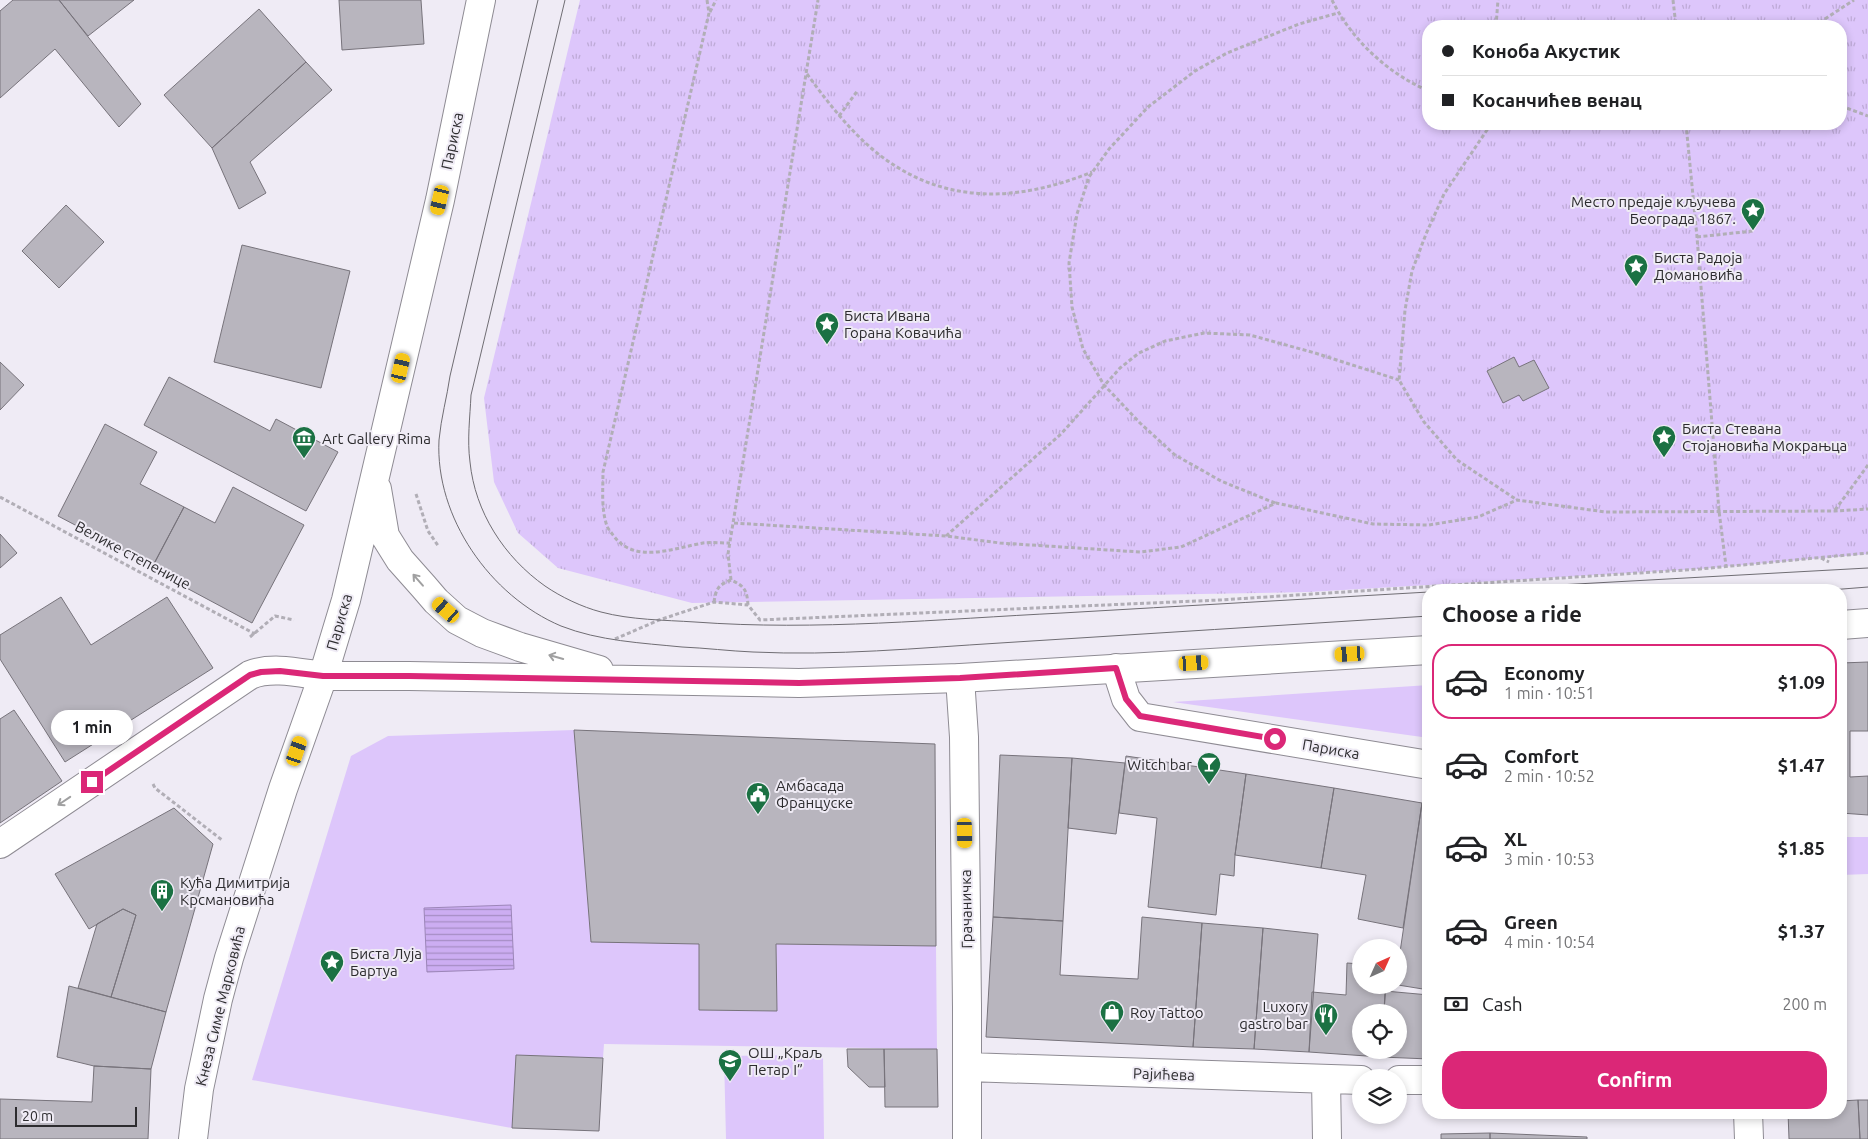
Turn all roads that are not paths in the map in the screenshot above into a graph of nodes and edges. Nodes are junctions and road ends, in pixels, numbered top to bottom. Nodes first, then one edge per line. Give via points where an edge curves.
1 (482, 0) edge
2 (375, 480) junction
3 (1868, 623) edge
4 (1847, 625) edge
5 (1422, 650) edge
6 (1116, 668) junction
7 (323, 676) junction
8 (960, 678) junction
9 (637, 680) junction
10 (1422, 764) edge
11 (0, 844) edge
12 (967, 1067) junction
13 (1326, 1079) junction
14 (1352, 1080) edge
15 (1407, 1080) edge
16 (1422, 1080) edge
17 (1748, 1119) edge
18 (193, 1139) edge
19 (967, 1139) edge
20 (1327, 1139) edge
21 (1749, 1139) edge

1 - 2 street, Париска via 440,200
2 - 7 street, Париска via 346,600
9 -> 2 street via 520,647 458,620 436,601 400,560 385,536
3 - 4 street
5 - 6 street
6 - 8 street
6 - 10 street, Париска via 1126,699 1140,716
7 - 9 street
7 -> 11 street via 280,671 254,673
7 - 18 street, Кнеза Симе Марковића via 229,958 199,1089
8 - 9 street via 799,683
8 - 12 street, Грачаничка via 964,737
12 - 13 street, Рајићева
12 - 19 street, Грачаничка
13 - 14 street, Рајићева
13 - 20 street
15 - 16 street
17 - 21 street

